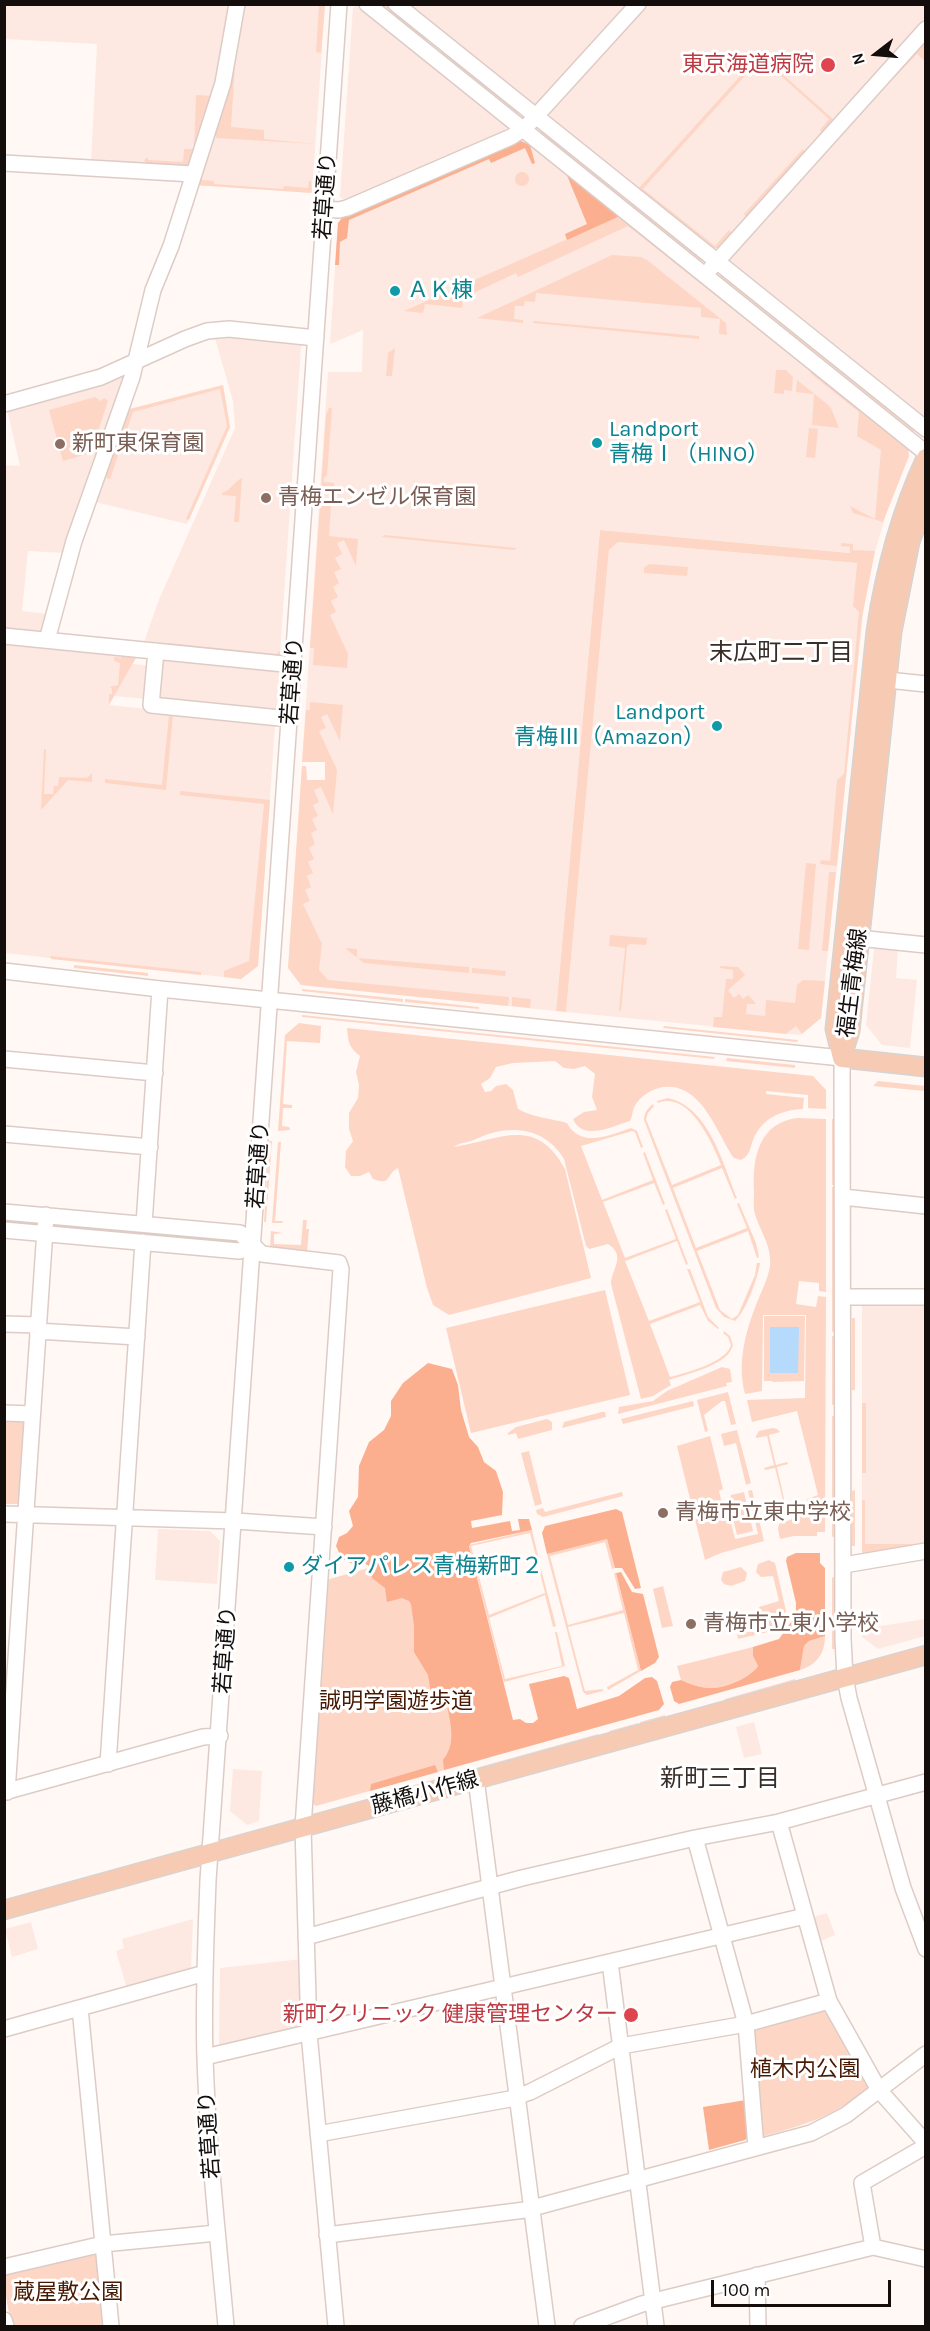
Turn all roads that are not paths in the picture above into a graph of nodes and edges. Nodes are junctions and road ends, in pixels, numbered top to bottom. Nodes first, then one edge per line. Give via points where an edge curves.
1 (237, 4) edge
2 (339, 4) edge
3 (367, 4) edge
4 (396, 4) edge
5 (638, 4) edge
6 (926, 29) edge
7 (440, 40) junction
8 (429, 54) junction
9 (536, 117) junction
10 (523, 129) junction
11 (4, 163) edge
12 (194, 174) junction
13 (325, 209) junction
14 (716, 261) junction
15 (705, 276) junction
16 (316, 338) junction
17 (137, 360) junction
18 (4, 404) edge
19 (926, 429) edge
20 (926, 453) edge
21 (926, 458) edge
22 (926, 498) edge
23 (4, 636) edge
24 (47, 640) junction
25 (156, 651) junction
26 (294, 665) junction
27 (878, 679) junction
28 (926, 684) edge
29 (290, 719) junction
30 (865, 808) junction
31 (852, 937) junction
32 (926, 945) edge
33 (4, 971) edge
34 (160, 989) junction
35 (270, 1000) junction
36 (842, 1058) junction
37 (4, 1059) edge
38 (926, 1067) edge
39 (155, 1073) junction
40 (4, 1134) edge
41 (150, 1147) junction
42 (843, 1197) junction
43 (926, 1206) edge
44 (4, 1212) edge
45 (46, 1215) junction
46 (144, 1224) junction
47 (4, 1230) edge
48 (44, 1233) junction
49 (143, 1242) junction
50 (254, 1247) junction
51 (843, 1297) junction
52 (926, 1297) edge
53 (4, 1324) edge
54 (37, 1328) junction
55 (137, 1337) junction
56 (4, 1413) edge
57 (32, 1414) junction
58 (4, 1514) edge
59 (25, 1515) junction
60 (124, 1518) junction
61 (235, 1521) junction
62 (324, 1527) junction
63 (926, 1551) edge
64 (843, 1565) junction
65 (11, 1616) edge
66 (926, 1655) edge
67 (845, 1677) junction
68 (8, 1703) edge
69 (220, 1736) junction
70 (108, 1764) junction
71 (476, 1779) junction
72 (926, 1782) edge
73 (6, 1792) edge
74 (876, 1796) junction
75 (779, 1822) junction
76 (303, 1827) junction
77 (695, 1838) junction
78 (211, 1853) junction
79 (492, 1887) junction
80 (4, 1910) edge
81 (805, 1916) junction
82 (721, 1936) junction
83 (306, 1937) junction
84 (926, 1949) edge
85 (610, 1962) junction
86 (205, 1973) junction
87 (504, 1986) junction
88 (829, 2001) junction
89 (81, 2008) junction
90 (746, 2024) junction
91 (4, 2029) edge
92 (309, 2033) junction
93 (621, 2046) junction
94 (926, 2054) edge
95 (205, 2057) junction
96 (879, 2090) junction
97 (519, 2097) junction
98 (318, 2134) junction
99 (926, 2145) edge
100 (756, 2148) junction
101 (637, 2181) junction
102 (533, 2208) junction
103 (217, 2233) junction
104 (327, 2235) junction
105 (104, 2244) junction
106 (873, 2247) junction
107 (926, 2259) edge
108 (4, 2266) edge
109 (757, 2275) junction
110 (653, 2301) junction
111 (4, 2320) edge
112 (6, 2326) edge
113 (111, 2326) edge
114 (226, 2326) edge
115 (336, 2326) edge
116 (548, 2326) edge
117 (582, 2326) edge
118 (656, 2326) edge
119 (758, 2326) edge

1 - 12 street via 223,83
2 - 13 street, 若草通り
3 - 8 street
4 - 7 street
5 - 9 street
6 - 14 street
7 - 8 street
7 - 9 street
8 - 10 street
9 - 10 street
9 - 14 street
10 - 13 street via 347,208
10 - 15 street
11 - 12 street
12 - 17 street via 153,290
13 - 16 street, 若草通り
14 - 15 street
14 - 19 street
15 - 20 street
16 - 17 street via 215,330
16 - 26 street, 若草通り
17 - 18 street via 100,377
17 - 24 street via 74,541
21 - 27 main road via 889,558 877,622
22 - 27 main road via 910,542
23 - 24 street
24 - 25 street
25 - 26 street
25 - 29 street via 151,705
26 - 29 street, 若草通り
27 - 28 street
27 - 30 main road
27 - 30 main road via 878,765
29 - 35 street, 若草通り
30 - 31 main road, 福生青梅線
31 - 32 street
31 - 36 main road, 福生青梅線 via 835,1029
33 - 34 street
34 - 35 street
34 - 39 street
35 - 36 street
35 - 50 street, 若草通り
36 - 38 main road
36 - 42 street
37 - 39 street
39 - 41 street
40 - 41 street
41 - 46 street
42 - 43 street
42 - 51 street
44 - 45 street
45 - 46 street
45 - 48 street
46 - 50 street via 240,1233
47 - 48 street
48 - 49 street
48 - 54 street
49 - 50 street via 239,1251
49 - 55 street
50 - 61 street, 若草通り
50 - 62 street via 262,1254 333,1261 341,1269
51 - 52 street
51 - 64 street
53 - 54 street
54 - 55 street
54 - 57 street
55 - 60 street
56 - 57 street
57 - 59 street
58 - 59 street
59 - 60 street
59 - 65 street
60 - 61 street
60 - 70 street
61 - 62 street
61 - 69 street, 若草通り
62 - 76 street
63 - 64 street
64 - 67 street
65 - 68 street
66 - 67 main road, 藤橋小作線
67 - 71 main road, 藤橋小作線
67 - 74 street
68 - 73 street
69 - 70 street
69 - 78 street, 若草通り
70 - 73 street
71 - 76 main road, 藤橋小作線
71 - 79 street
72 - 74 street
74 - 75 street
74 - 84 street
75 - 77 street
75 - 81 street
76 - 78 main road, 藤橋小作線
76 - 83 street
77 - 79 street
77 - 82 street
78 - 80 main road, 藤橋小作線
78 - 86 street, 若草通り
79 - 83 street
79 - 87 street
81 - 82 street
81 - 88 street
82 - 85 street
82 - 90 street
83 - 92 street
85 - 87 street
85 - 93 street
86 - 89 street
86 - 95 street, 若草通り
87 - 92 street
87 - 97 street
88 - 90 street
88 - 96 street
89 - 91 street
89 - 105 street
90 - 93 street
90 - 100 street
92 - 95 street
92 - 98 street
93 - 97 street
93 - 101 street
94 - 96 street
95 - 103 street, 若草通り
96 - 99 street
96 - 100 street via 824,2127
97 - 98 street
97 - 102 street
98 - 104 street
99 - 106 street via 862,2183
100 - 101 street
101 - 102 street
101 - 110 street
102 - 104 street
102 - 116 street
103 - 105 street
103 - 114 street, 若草通り
104 - 115 street
105 - 108 street
105 - 113 street
106 - 107 street
106 - 109 street
109 - 110 street
109 - 119 street
110 - 117 street
110 - 118 street
111 - 112 street

